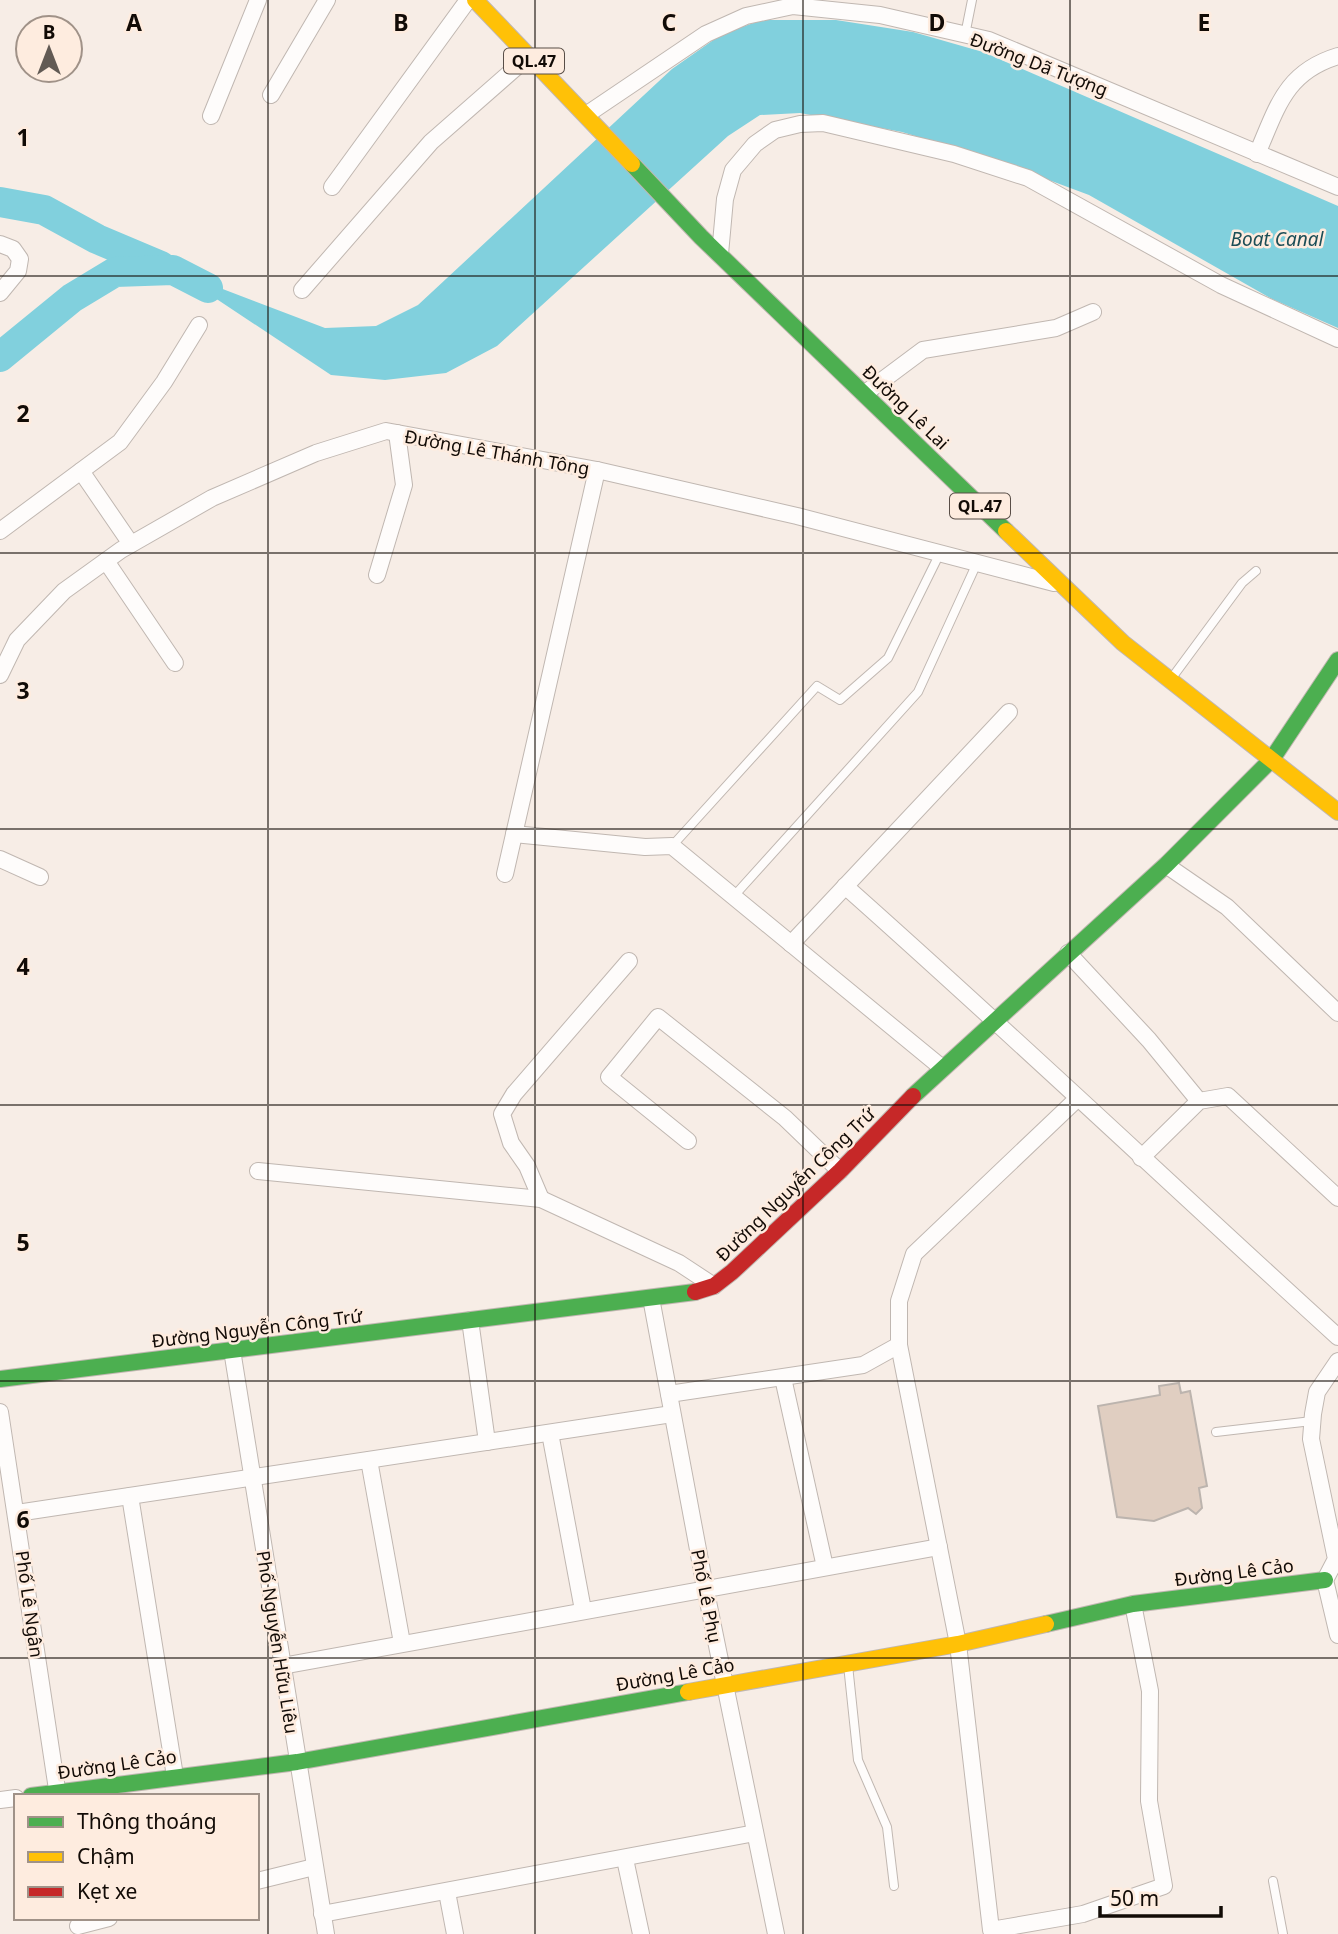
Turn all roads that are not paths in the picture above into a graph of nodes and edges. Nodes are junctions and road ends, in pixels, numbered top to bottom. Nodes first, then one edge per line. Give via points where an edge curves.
1 (258, 0) edge
2 (327, 0) edge
3 (468, 0) edge
4 (475, 0) edge
5 (972, 0) edge
6 (793, 3) edge
7 (965, 35) junction
8 (529, 56) junction
9 (1338, 56) edge
10 (271, 95) dead end
11 (211, 116) dead end
12 (590, 119) junction
13 (1257, 154) junction
14 (332, 187) dead end
15 (1338, 187) edge
16 (0, 244) edge
17 (720, 254) junction
18 (302, 290) dead end
19 (0, 293) edge
20 (1093, 312) dead end
21 (199, 325) dead end
22 (1338, 339) edge
23 (864, 394) junction
24 (397, 433) junction
25 (597, 470) junction
26 (81, 471) junction
27 (0, 531) edge
28 (131, 544) junction
29 (940, 553) junction
30 (106, 561) junction
31 (977, 563) junction
32 (1256, 571) dead end
33 (377, 575) dead end
34 (1063, 585) junction
35 (1338, 660) edge
36 (175, 663) dead end
37 (0, 676) edge
38 (1170, 680) junction
39 (1009, 712) dead end
40 (1272, 759) junction
41 (1338, 812) edge
42 (514, 834) junction
43 (672, 846) junction
44 (0, 859) edge
45 (1166, 865) junction
46 (505, 874) dead end
47 (40, 877) dead end
48 (845, 886) junction
49 (734, 896) junction
50 (791, 944) junction
51 (1068, 953) junction
52 (629, 961) dead end
53 (1338, 1013) edge
54 (995, 1019) junction
55 (941, 1067) junction
56 (1077, 1099) junction
57 (1199, 1101) junction
58 (688, 1141) dead end
59 (1141, 1158) junction
60 (258, 1171) dead end
61 (840, 1171) junction
62 (1338, 1198) edge
63 (541, 1199) junction
64 (713, 1286) junction
65 (651, 1298) junction
66 (470, 1320) junction
67 (1338, 1337) edge
68 (899, 1345) junction
69 (232, 1350) junction
70 (1338, 1361) edge
71 (783, 1378) junction
72 (0, 1379) edge
73 (668, 1394) junction
74 (0, 1412) edge
75 (672, 1414) junction
76 (1312, 1421) junction
77 (1216, 1432) dead end
78 (550, 1433) junction
79 (487, 1442) junction
80 (369, 1460) junction
81 (252, 1478) junction
82 (6, 1482) edge
83 (130, 1496) junction
84 (17, 1513) junction
85 (939, 1547) junction
86 (1336, 1550) edge
87 (825, 1567) junction
88 (1325, 1580) junction
89 (705, 1587) junction
90 (1133, 1604) junction
91 (583, 1610) junction
92 (1338, 1635) edge
93 (402, 1643) junction
94 (958, 1644) junction
95 (848, 1663) junction
96 (282, 1667) junction
97 (724, 1685) junction
98 (297, 1762) junction
99 (175, 1776) junction
100 (57, 1794) edge
101 (755, 1833) junction
102 (625, 1859) junction
103 (314, 1867) junction
104 (259, 1881) edge
105 (1273, 1881) dead end
106 (894, 1886) dead end
107 (447, 1892) junction
108 (323, 1914) junction
109 (101, 1920) edge
110 (78, 1926) edge
111 (326, 1934) edge
112 (455, 1934) edge
113 (641, 1934) edge
114 (776, 1934) edge
115 (1283, 1934) edge

1 - 11 street
2 - 10 street
3 - 14 street
4 - 8 main road, Đường Lê Lai / QL.47
5 - 7 lane
6 - 7 street, Đường Dã Tượng via 880,15
6 - 12 street, Đường Dã Tượng via 746,16 706,34
7 - 13 street, Đường Dã Tượng via 989,40
8 - 12 main road, Đường Lê Lai / QL.47
8 - 18 street via 431,142
9 - 13 street via 1296,76
12 - 17 main road, Đường Lê Lai / QL.47
13 - 15 street, Đường Dã Tượng
16 - 19 street via 13,249 20,259 18,271
17 - 22 street via 733,170 755,144 775,130 823,123 954,154 1028,178 1221,285
17 - 23 main road, Đường Lê Lai / QL.47
20 - 23 street via 1056,328 923,350
21 - 26 street via 120,442
23 - 34 main road, Đường Lê Lai / QL.47
24 - 25 street, Đường Lê Thánh Tông
24 - 28 street, Đường Lê Thánh Tông via 386,431 316,453 212,498
24 - 33 street via 404,485
25 - 29 street, Đường Lê Thánh Tông
25 - 42 street
26 - 27 street
26 - 28 street
28 - 30 street, Đường Lê Thánh Tông
29 - 31 street, Đường Lê Thánh Tông
29 - 43 lane via 888,658 840,700 817,686
30 - 36 street
30 - 37 street, Đường Lê Thánh Tông via 64,591 17,640
31 - 34 street, Đường Lê Thánh Tông
31 - 49 lane via 918,692
32 - 38 lane
34 - 38 main road, Đường Lê Lai / QL.47 via 1123,643
35 - 40 main road, Đường Nguyễn Công Trứ
38 - 40 main road, Đường Lê Lai / QL.47
39 - 48 street
40 - 41 main road, Đường Lê Lai / QL.47
40 - 45 main road, Đường Nguyễn Công Trứ
42 - 43 street
42 - 46 street
43 - 49 street
44 - 47 street
45 - 51 main road, Đường Nguyễn Công Trứ
45 - 53 street via 1227,907
48 - 50 street
48 - 54 street
49 - 50 street
50 - 55 street
51 - 54 main road, Đường Nguyễn Công Trứ
51 - 57 street
52 - 63 street via 514,1094 502,1114 511,1143
54 - 55 main road, Đường Nguyễn Công Trứ
54 - 56 street
55 - 61 main road, Đường Nguyễn Công Trứ
56 - 59 street
56 - 68 street via 914,1254 900,1301
57 - 59 street
57 - 62 street via 1228,1096
58 - 61 street via 610,1077 659,1017 785,1118
59 - 67 street
60 - 63 street
61 - 64 main road, Đường Nguyễn Công Trứ
63 - 64 street via 680,1263
64 - 65 main road, Đường Nguyễn Công Trứ
65 - 66 main road, Đường Nguyễn Công Trứ
65 - 73 street, Phố Lê Phụ
66 - 69 main road, Đường Nguyễn Công Trứ
66 - 79 street
68 - 71 street via 863,1365
68 - 85 street
69 - 72 main road, Đường Nguyễn Công Trứ
69 - 81 street, Phố Nguyễn Hữu Liêu
70 - 76 street via 1317,1392
71 - 73 street
71 - 87 street
73 - 75 street, Phố Lê Phụ
74 - 82 street, Phố Lê Ngân
75 - 78 street
75 - 89 street, Phố Lê Phụ
76 - 77 lane
76 - 86 street via 1311,1439
78 - 79 street
78 - 91 street
79 - 80 street
80 - 81 street
80 - 93 street
81 - 83 street
81 - 96 street, Phố Nguyễn Hữu Liêu
82 - 84 street, Phố Lê Ngân
83 - 84 street
83 - 99 street
84 - 100 street, Phố Lê Ngân
85 - 87 street
85 - 94 street
86 - 88 street
87 - 89 street
88 - 90 main road, Đường Lê Cảo
88 - 92 street
89 - 91 street
89 - 97 street, Phố Lê Phụ
90 - 94 main road, Đường Lê Cảo
90 - 94 street via 1150,1691 1149,1801 1164,1886 1052,1921 991,1930
91 - 93 street
93 - 96 street
94 - 95 main road, Đường Lê Cảo
95 - 97 main road, Đường Lê Cảo
95 - 106 lane via 858,1760 887,1827
96 - 98 street, Phố Nguyễn Hữu Liêu
97 - 98 main road, Đường Lê Cảo
97 - 101 street, Phố Lê Phụ
98 - 99 main road, Đường Lê Cảo
98 - 103 street, Phố Nguyễn Hữu Liêu
99 - 100 main road, Đường Lê Cảo
101 - 102 street
101 - 114 street, Phố Lê Phụ
102 - 107 street
102 - 113 street
103 - 104 street
103 - 108 street, Phố Nguyễn Hữu Liêu
105 - 115 lane
107 - 108 street
107 - 112 street
108 - 111 street, Phố Nguyễn Hữu Liêu
109 - 110 street

